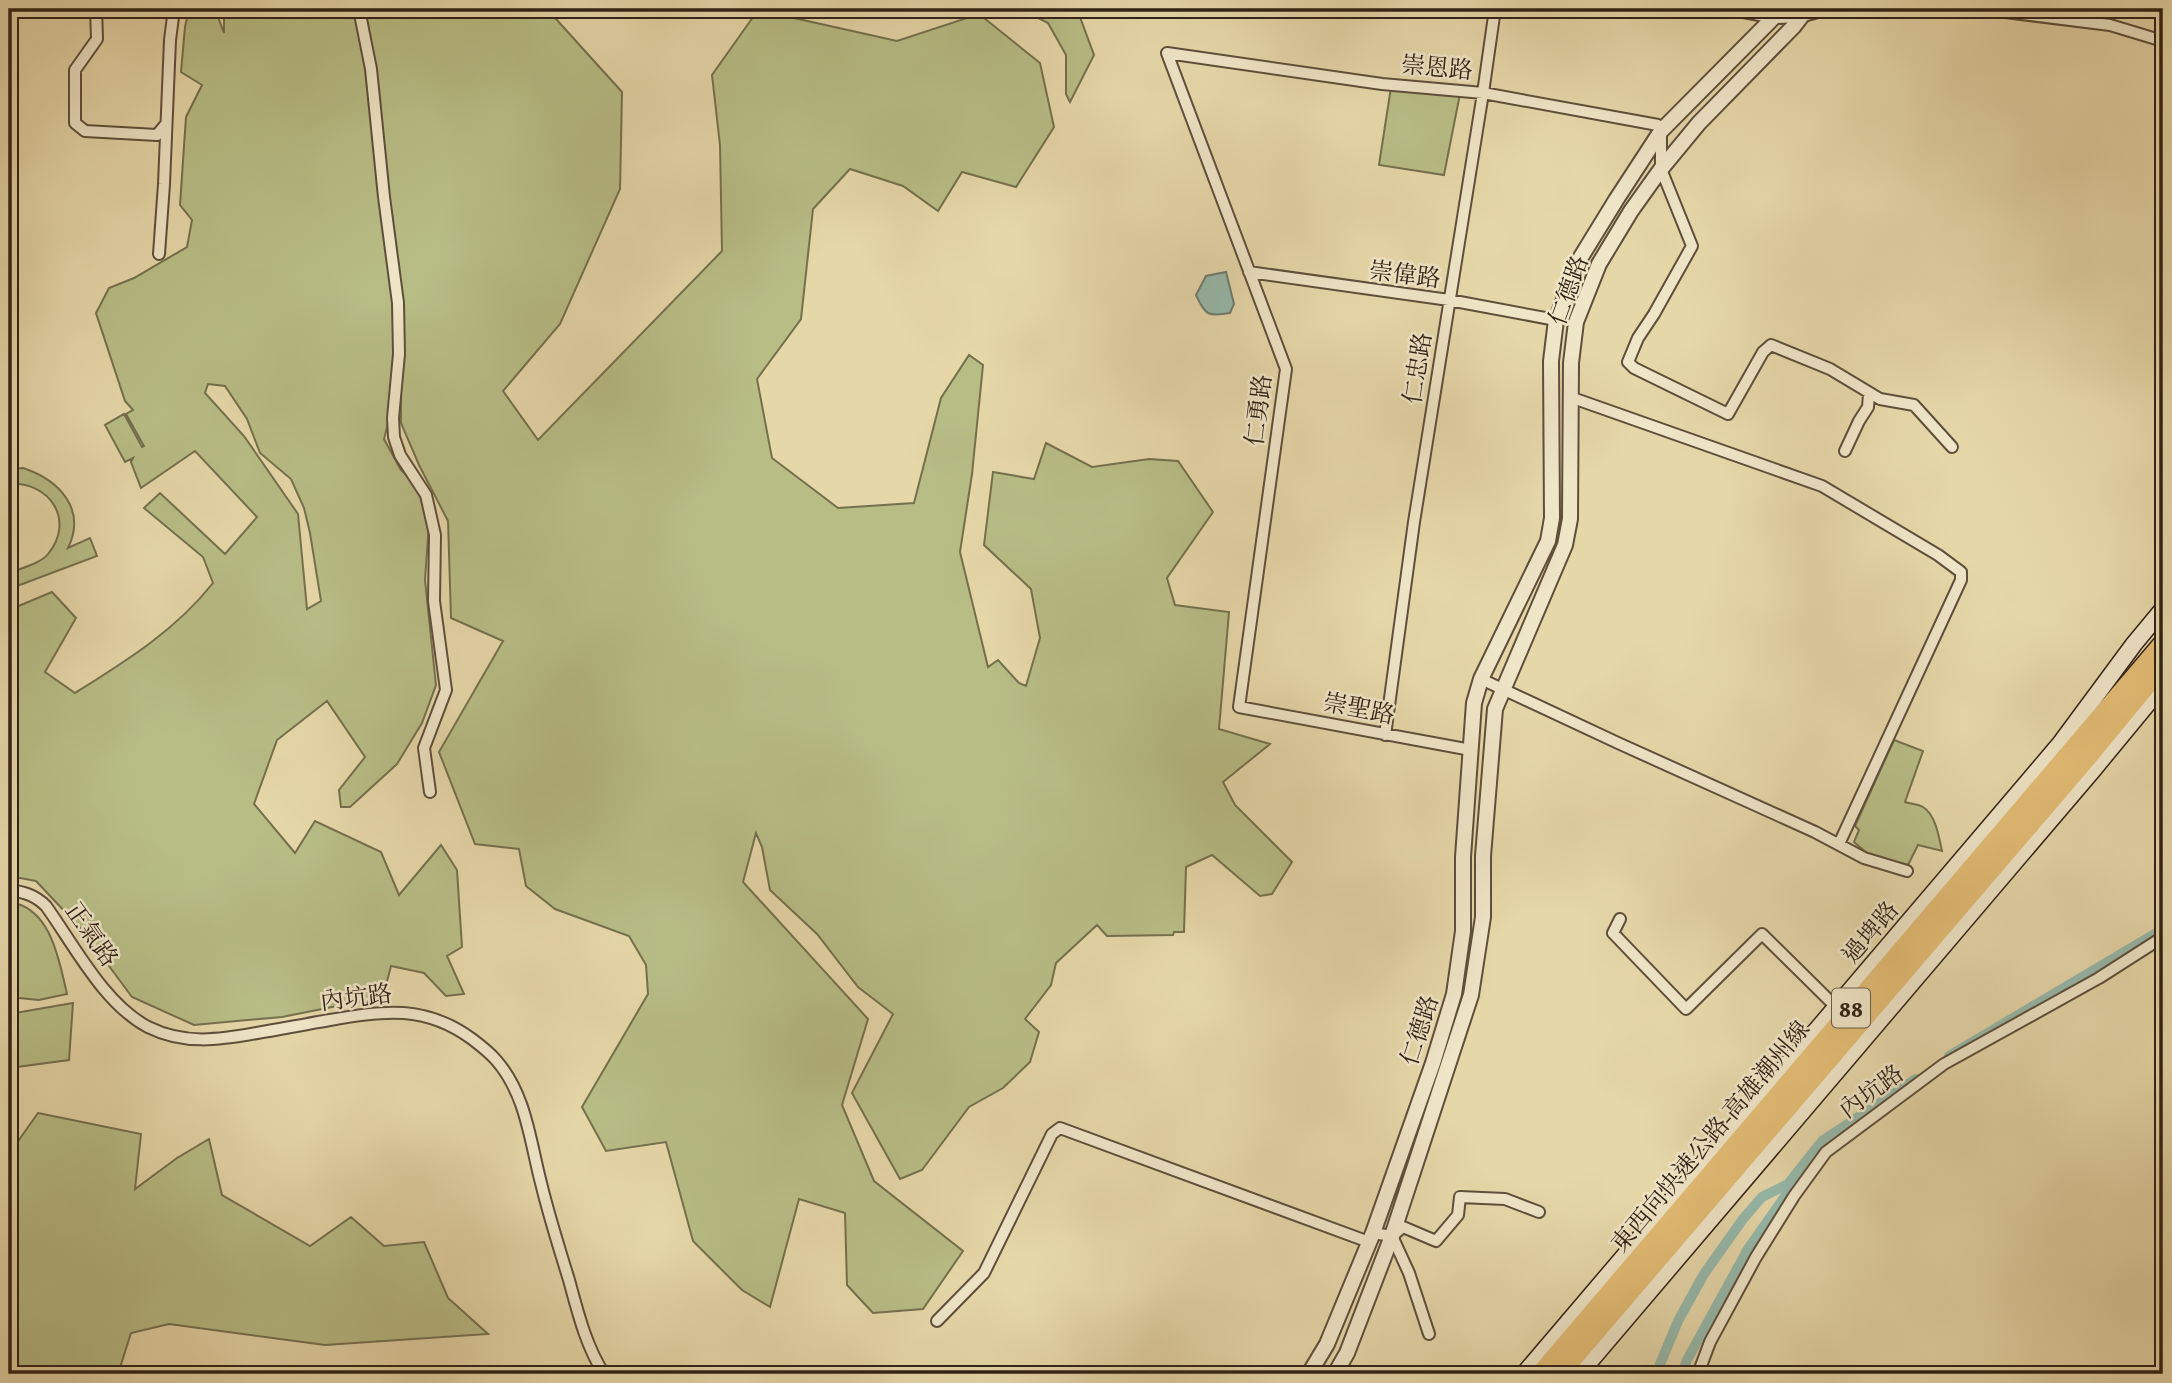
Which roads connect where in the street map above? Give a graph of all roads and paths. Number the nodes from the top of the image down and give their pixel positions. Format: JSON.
{"nodes":[{"id":1,"x":96,"y":9,"type":"edge"},
{"id":2,"x":174,"y":9,"type":"edge"},
{"id":3,"x":359,"y":9,"type":"edge"},
{"id":4,"x":1495,"y":9,"type":"edge"},
{"id":5,"x":1728,"y":9,"type":"edge"},
{"id":6,"x":1829,"y":9,"type":"edge"},
{"id":7,"x":1981,"y":9,"type":"edge"},
{"id":8,"x":1778,"y":13,"type":"edge"},
{"id":9,"x":1804,"y":13,"type":"edge"},
{"id":10,"x":2163,"y":41,"type":"edge"},
{"id":11,"x":1167,"y":53,"type":"joint"},
{"id":12,"x":1483,"y":93,"type":"junction"},
{"id":13,"x":166,"y":124,"type":"junction"},
{"id":14,"x":1661,"y":131,"type":"junction"},
{"id":15,"x":1661,"y":169,"type":"junction"},
{"id":16,"x":159,"y":254,"type":"dead end"},
{"id":17,"x":1250,"y":272,"type":"junction"},
{"id":18,"x":1449,"y":300,"type":"junction"},
{"id":19,"x":1556,"y":320,"type":"junction"},
{"id":20,"x":1869,"y":394,"type":"junction"},
{"id":21,"x":1570,"y":397,"type":"junction"},
{"id":22,"x":1952,"y":446,"type":"dead end"},
{"id":23,"x":1845,"y":451,"type":"dead end"},
{"id":24,"x":2163,"y":609,"type":"edge"},
{"id":25,"x":2163,"y":630,"type":"edge"},
{"id":26,"x":2163,"y":643,"type":"edge"},
{"id":27,"x":2163,"y":666,"type":"edge"},
{"id":28,"x":1481,"y":679,"type":"junction"},
{"id":29,"x":2163,"y":685,"type":"edge"},
{"id":30,"x":1502,"y":689,"type":"junction"},
{"id":31,"x":1239,"y":707,"type":"joint"},
{"id":32,"x":1385,"y":734,"type":"junction"},
{"id":33,"x":1471,"y":750,"type":"junction"},
{"id":34,"x":2070,"y":751,"type":"junction"},
{"id":35,"x":430,"y":792,"type":"dead end"},
{"id":36,"x":1839,"y":844,"type":"junction"},
{"id":37,"x":1907,"y":872,"type":"dead end"},
{"id":38,"x":9,"y":890,"type":"edge"},
{"id":39,"x":1620,"y":919,"type":"dead end"},
{"id":40,"x":2163,"y":937,"type":"edge"},
{"id":41,"x":102,"y":987,"type":"joint"},
{"id":42,"x":1836,"y":1007,"type":"junction"},
{"id":43,"x":1539,"y":1212,"type":"dead end"},
{"id":44,"x":1392,"y":1236,"type":"junction"},
{"id":45,"x":1371,"y":1237,"type":"junction"},
{"id":46,"x":937,"y":1321,"type":"dead end"},
{"id":47,"x":1429,"y":1334,"type":"dead end"},
{"id":48,"x":604,"y":1374,"type":"edge"},
{"id":49,"x":1309,"y":1374,"type":"edge"},
{"id":50,"x":1335,"y":1374,"type":"edge"},
{"id":51,"x":1524,"y":1374,"type":"edge"},
{"id":52,"x":1540,"y":1374,"type":"edge"},
{"id":53,"x":1560,"y":1374,"type":"edge"},
{"id":54,"x":1579,"y":1374,"type":"edge"},
{"id":55,"x":1698,"y":1374,"type":"edge"}],
"edges":[{"from":1,"to":13,"type":"street"},
{"from":2,"to":13,"type":"street"},
{"from":3,"to":35,"type":"street"},
{"from":4,"to":12,"type":"street","name":"仁忠路"},
{"from":5,"to":8,"type":"street"},
{"from":6,"to":9,"type":"street"},
{"from":7,"to":10,"type":"street"},
{"from":8,"to":9,"type":"street"},
{"from":8,"to":14,"type":"street","name":"仁德路"},
{"from":9,"to":15,"type":"street","name":"仁德路"},
{"from":11,"to":12,"type":"street","name":"崇恩路"},
{"from":11,"to":17,"type":"street","name":"仁勇路"},
{"from":12,"to":14,"type":"street","name":"崇恩路"},
{"from":12,"to":18,"type":"street","name":"仁忠路"},
{"from":13,"to":16,"type":"street"},
{"from":14,"to":15,"type":"street"},
{"from":14,"to":19,"type":"street","name":"仁德路"},
{"from":15,"to":20,"type":"street"},
{"from":15,"to":21,"type":"street","name":"仁德路"},
{"from":17,"to":18,"type":"street","name":"崇偉路"},
{"from":17,"to":31,"type":"street","name":"仁勇路"},
{"from":18,"to":19,"type":"street","name":"崇偉路"},
{"from":18,"to":32,"type":"street","name":"仁忠路"},
{"from":19,"to":28,"type":"street","name":"仁德路"},
{"from":20,"to":22,"type":"street"},
{"from":20,"to":23,"type":"street"},
{"from":21,"to":30,"type":"street","name":"仁德路"},
{"from":21,"to":36,"type":"street"},
{"from":24,"to":42,"type":"main road","name":"過埤路"},
{"from":25,"to":34,"type":"highway"},
{"from":26,"to":34,"type":"highway","name":"東西向快速公路 高雄潮州線","number":"88"},
{"from":27,"to":53,"type":"highway","name":"東西向快速公路 高雄潮州線","number":"88"},
{"from":28,"to":30,"type":"street"},
{"from":28,"to":33,"type":"street","name":"仁德路"},
{"from":29,"to":54,"type":"main road"},
{"from":30,"to":36,"type":"street"},
{"from":30,"to":44,"type":"street","name":"仁德路"},
{"from":31,"to":32,"type":"street","name":"崇聖路"},
{"from":32,"to":33,"type":"street","name":"崇聖路"},
{"from":33,"to":45,"type":"street","name":"仁德路"},
{"from":34,"to":52,"type":"highway","name":"東西向快速公路 高雄潮州線","number":"88"},
{"from":36,"to":37,"type":"street"},
{"from":38,"to":41,"type":"street","name":"正氣路"},
{"from":39,"to":42,"type":"street"},
{"from":40,"to":55,"type":"street","name":"內坑路"},
{"from":41,"to":48,"type":"street","name":"內坑路"},
{"from":42,"to":51,"type":"main road","name":"過埤路"},
{"from":43,"to":44,"type":"street"},
{"from":44,"to":45,"type":"street"},
{"from":44,"to":47,"type":"street"},
{"from":44,"to":50,"type":"street","name":"仁德路"},
{"from":45,"to":46,"type":"street"},
{"from":45,"to":49,"type":"street","name":"仁德路"}]}
